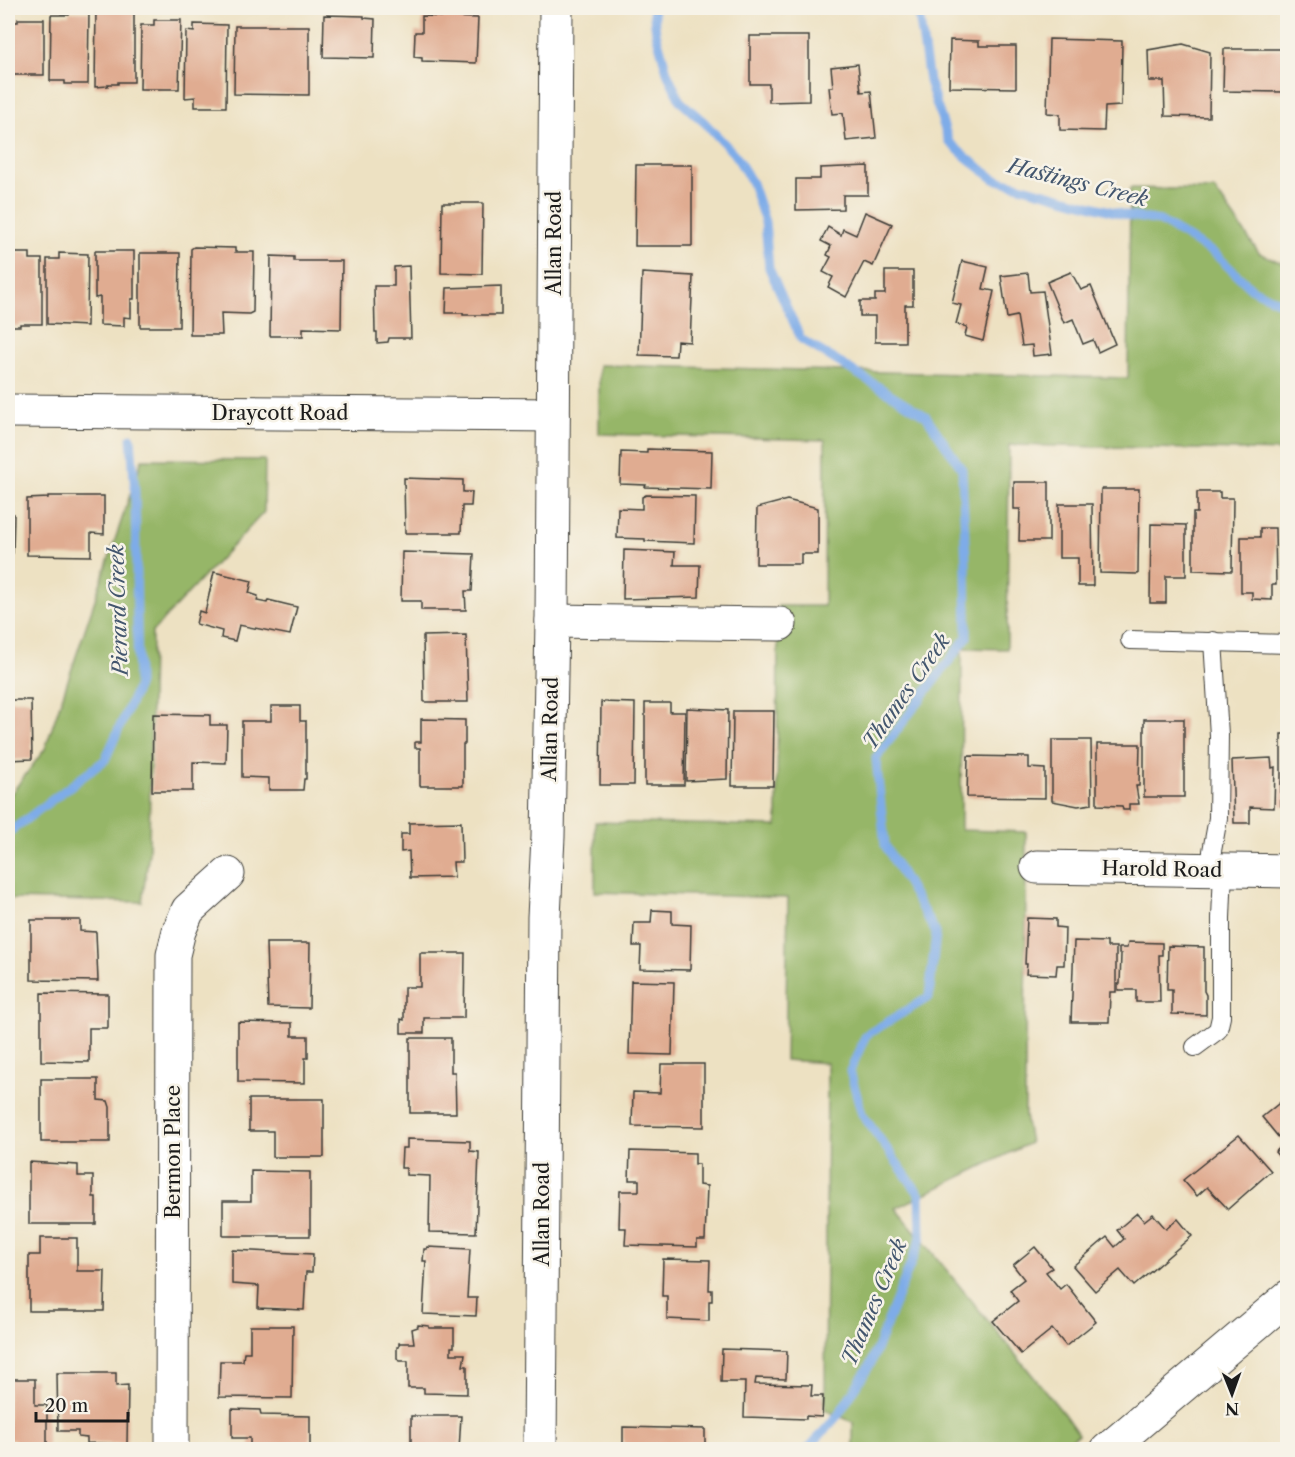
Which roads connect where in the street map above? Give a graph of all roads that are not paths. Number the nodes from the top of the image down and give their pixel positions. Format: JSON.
{"nodes":[{"id":1,"x":556,"y":8,"type":"edge"},
{"id":2,"x":8,"y":411,"type":"edge"},
{"id":3,"x":553,"y":415,"type":"junction"},
{"id":4,"x":552,"y":621,"type":"junction"},
{"id":5,"x":780,"y":624,"type":"dead end"},
{"id":6,"x":1130,"y":640,"type":"dead end"},
{"id":7,"x":1213,"y":641,"type":"junction"},
{"id":8,"x":1287,"y":644,"type":"edge"},
{"id":9,"x":1037,"y":867,"type":"dead end"},
{"id":10,"x":1217,"y":870,"type":"junction"},
{"id":11,"x":1287,"y":871,"type":"edge"},
{"id":12,"x":228,"y":874,"type":"dead end"},
{"id":13,"x":1195,"y":1047,"type":"dead end"},
{"id":14,"x":1287,"y":1297,"type":"edge"},
{"id":15,"x":172,"y":1449,"type":"edge"},
{"id":16,"x":540,"y":1449,"type":"edge"},
{"id":17,"x":1107,"y":1449,"type":"edge"}],
"edges":[{"from":1,"to":3,"type":"street","name":"Allan Road"},
{"from":2,"to":3,"type":"street","name":"Draycott Road"},
{"from":3,"to":4,"type":"street","name":"Allan Road"},
{"from":4,"to":5,"type":"street"},
{"from":4,"to":16,"type":"street","name":"Allan Road"},
{"from":6,"to":7,"type":"lane"},
{"from":7,"to":8,"type":"lane"},
{"from":7,"to":10,"type":"lane"},
{"from":9,"to":10,"type":"street","name":"Harold Road"},
{"from":10,"to":11,"type":"street","name":"Harold Road"},
{"from":10,"to":13,"type":"lane"},
{"from":12,"to":15,"type":"street","name":"Bermon Place"},
{"from":14,"to":17,"type":"street"}]}
